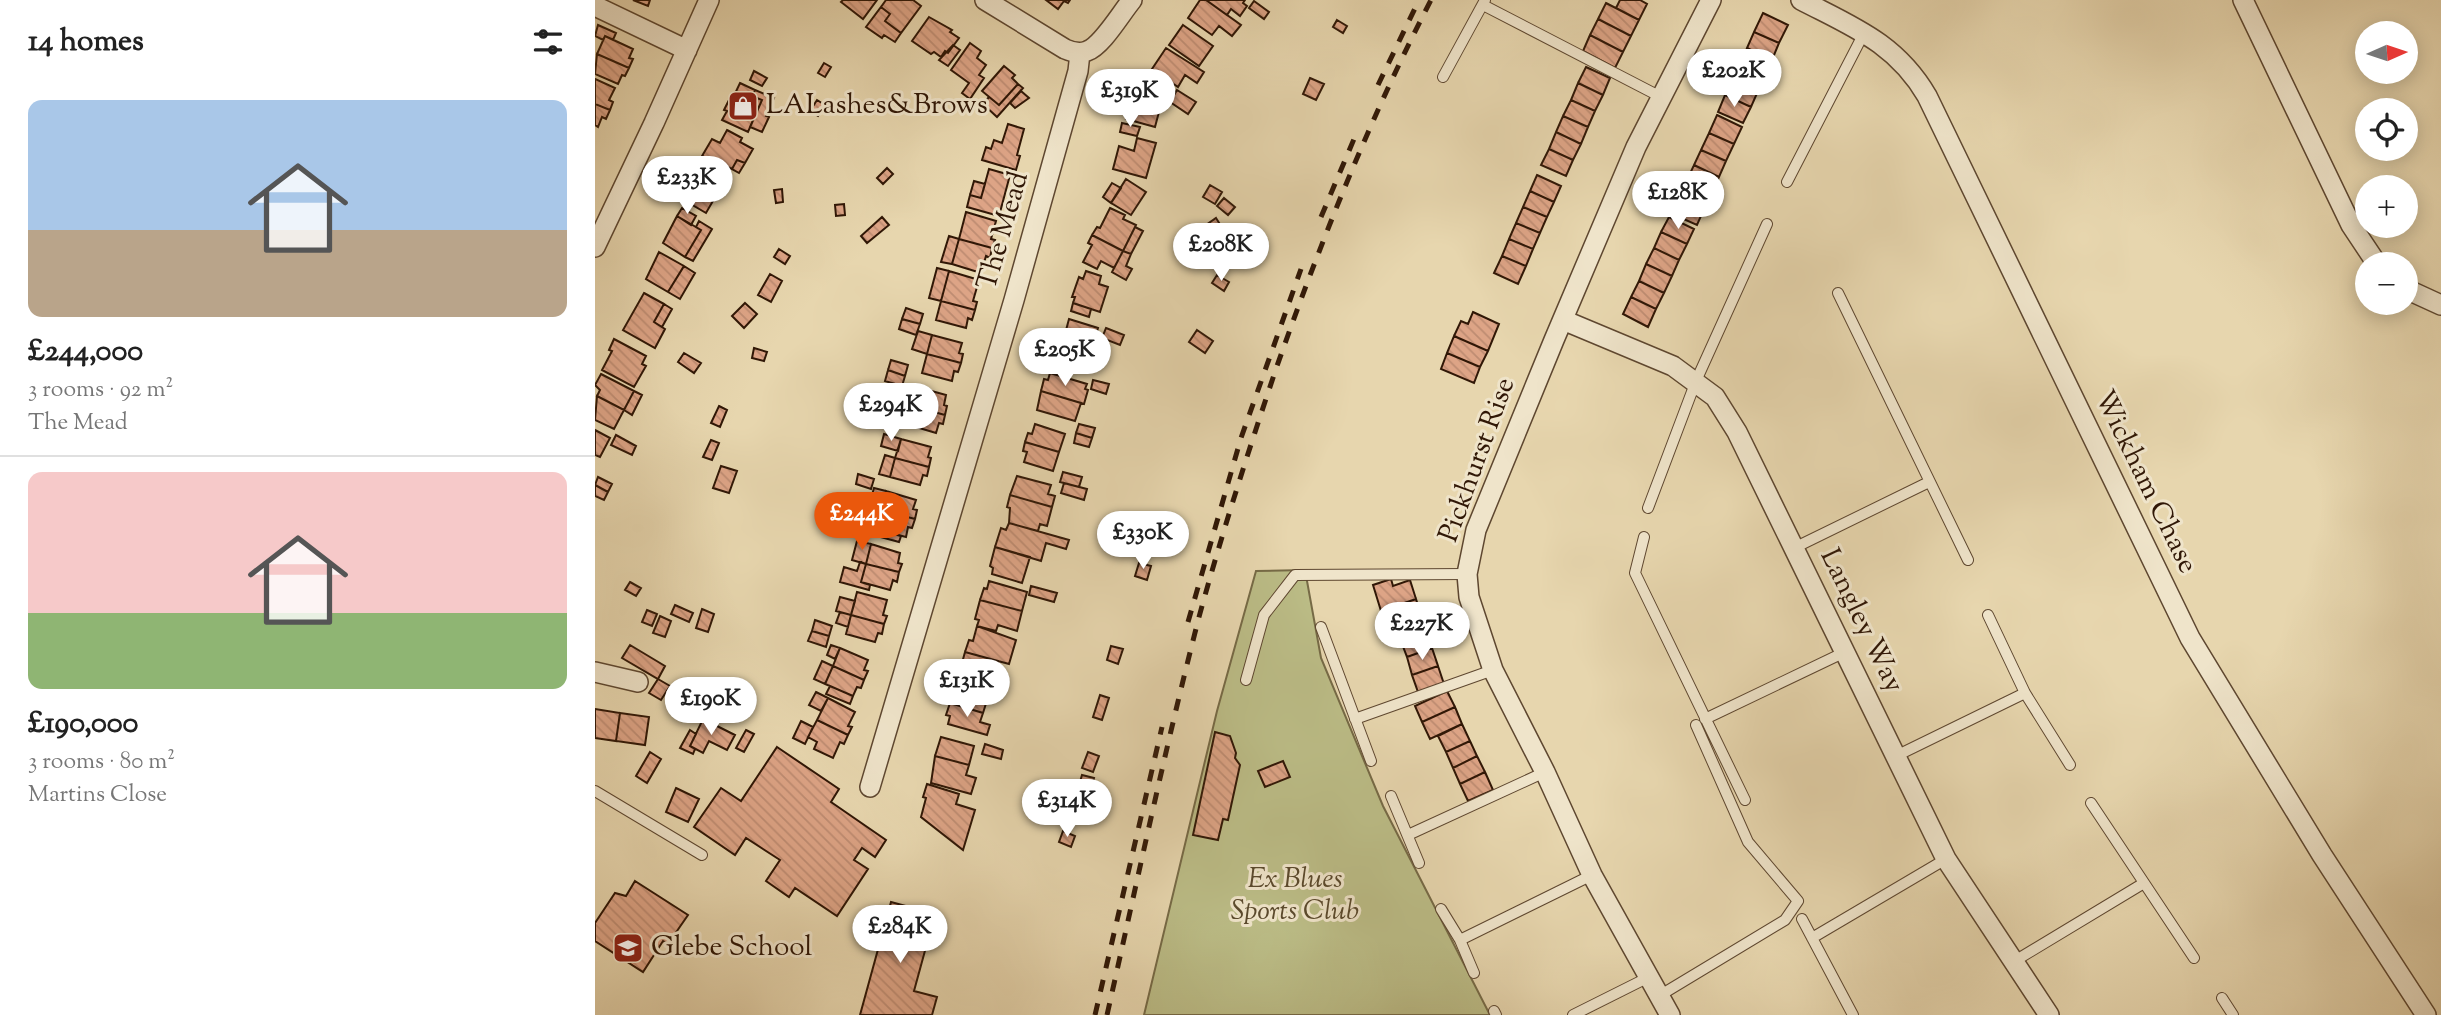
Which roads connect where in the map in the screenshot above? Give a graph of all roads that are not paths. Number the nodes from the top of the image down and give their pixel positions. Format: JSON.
{"nodes":[{"id":1,"x":709,"y":0,"type":"edge"},
{"id":2,"x":985,"y":0,"type":"edge"},
{"id":3,"x":1132,"y":0,"type":"edge"},
{"id":4,"x":1711,"y":0,"type":"edge"},
{"id":5,"x":1801,"y":0,"type":"edge"},
{"id":6,"x":2243,"y":0,"type":"edge"},
{"id":7,"x":1484,"y":2,"type":"edge"},
{"id":8,"x":595,"y":6,"type":"edge"},
{"id":9,"x":1864,"y":33,"type":"junction"},
{"id":10,"x":687,"y":50,"type":"junction"},
{"id":11,"x":1080,"y":53,"type":"junction"},
{"id":12,"x":1443,"y":76,"type":"dead end"},
{"id":13,"x":1661,"y":97,"type":"junction"},
{"id":14,"x":1787,"y":182,"type":"dead end"},
{"id":15,"x":1767,"y":224,"type":"dead end"},
{"id":16,"x":595,"y":247,"type":"edge"},
{"id":17,"x":2369,"y":252,"type":"edge"},
{"id":18,"x":1837,"y":293,"type":"dead end"},
{"id":19,"x":2418,"y":294,"type":"edge"},
{"id":20,"x":2441,"y":305,"type":"edge"},
{"id":21,"x":1563,"y":320,"type":"junction"},
{"id":22,"x":1696,"y":381,"type":"junction"},
{"id":23,"x":1929,"y":482,"type":"junction"},
{"id":24,"x":1648,"y":508,"type":"dead end"},
{"id":25,"x":1644,"y":537,"type":"dead end"},
{"id":26,"x":1794,"y":548,"type":"junction"},
{"id":27,"x":1968,"y":560,"type":"dead end"},
{"id":28,"x":1467,"y":574,"type":"junction"},
{"id":29,"x":1989,"y":615,"type":"dead end"},
{"id":30,"x":1321,"y":626,"type":"dead end"},
{"id":31,"x":1845,"y":652,"type":"junction"},
{"id":32,"x":1493,"y":670,"type":"junction"},
{"id":33,"x":595,"y":672,"type":"edge"},
{"id":34,"x":1246,"y":680,"type":"dead end"},
{"id":35,"x":638,"y":682,"type":"dead end"},
{"id":36,"x":2025,"y":692,"type":"junction"},
{"id":37,"x":1355,"y":719,"type":"junction"},
{"id":38,"x":1701,"y":722,"type":"junction"},
{"id":39,"x":1896,"y":757,"type":"junction"},
{"id":40,"x":1371,"y":761,"type":"dead end"},
{"id":41,"x":2070,"y":765,"type":"dead end"},
{"id":42,"x":1545,"y":772,"type":"junction"},
{"id":43,"x":870,"y":787,"type":"dead end"},
{"id":44,"x":595,"y":792,"type":"edge"},
{"id":45,"x":1391,"y":796,"type":"dead end"},
{"id":46,"x":1745,"y":800,"type":"dead end"},
{"id":47,"x":2091,"y":803,"type":"dead end"},
{"id":48,"x":1408,"y":835,"type":"junction"},
{"id":49,"x":702,"y":855,"type":"dead end"},
{"id":50,"x":1946,"y":859,"type":"junction"},
{"id":51,"x":1419,"y":863,"type":"dead end"},
{"id":52,"x":1593,"y":876,"type":"junction"},
{"id":53,"x":2144,"y":883,"type":"junction"},
{"id":54,"x":1441,"y":909,"type":"dead end"},
{"id":55,"x":1802,"y":919,"type":"dead end"},
{"id":56,"x":1812,"y":938,"type":"junction"},
{"id":57,"x":1461,"y":940,"type":"junction"},
{"id":58,"x":2194,"y":958,"type":"dead end"},
{"id":59,"x":2013,"y":962,"type":"junction"},
{"id":60,"x":1474,"y":973,"type":"dead end"},
{"id":61,"x":1649,"y":977,"type":"junction"},
{"id":62,"x":1659,"y":996,"type":"junction"},
{"id":63,"x":2222,"y":998,"type":"dead end"},
{"id":64,"x":1573,"y":1015,"type":"edge"},
{"id":65,"x":1670,"y":1015,"type":"edge"},
{"id":66,"x":1853,"y":1015,"type":"edge"},
{"id":67,"x":2049,"y":1015,"type":"edge"},
{"id":68,"x":2232,"y":1015,"type":"edge"},
{"id":69,"x":2427,"y":1015,"type":"edge"}],
"edges":[{"from":1,"to":10,"type":"street"},
{"from":2,"to":11,"type":"street"},
{"from":3,"to":11,"type":"street"},
{"from":4,"to":13,"type":"street","name":"Pickhurst Rise"},
{"from":5,"to":9,"type":"street","name":"Wickham Chase"},
{"from":6,"to":17,"type":"street"},
{"from":7,"to":12,"type":"lane"},
{"from":7,"to":13,"type":"lane"},
{"from":8,"to":10,"type":"street"},
{"from":9,"to":14,"type":"lane"},
{"from":9,"to":69,"type":"street","name":"Wickham Chase"},
{"from":10,"to":16,"type":"street"},
{"from":11,"to":43,"type":"street","name":"The Mead"},
{"from":13,"to":21,"type":"street","name":"Pickhurst Rise"},
{"from":15,"to":22,"type":"lane"},
{"from":18,"to":23,"type":"lane"},
{"from":19,"to":20,"type":"street"},
{"from":21,"to":22,"type":"street","name":"Langley Way"},
{"from":21,"to":28,"type":"street","name":"Pickhurst Rise"},
{"from":22,"to":24,"type":"lane"},
{"from":22,"to":26,"type":"street","name":"Langley Way"},
{"from":23,"to":26,"type":"lane"},
{"from":23,"to":27,"type":"lane"},
{"from":25,"to":38,"type":"lane"},
{"from":26,"to":31,"type":"street","name":"Langley Way"},
{"from":28,"to":32,"type":"street","name":"Pickhurst Rise"},
{"from":28,"to":34,"type":"lane"},
{"from":29,"to":36,"type":"lane"},
{"from":30,"to":37,"type":"lane"},
{"from":31,"to":38,"type":"lane"},
{"from":31,"to":39,"type":"street","name":"Langley Way"},
{"from":32,"to":37,"type":"lane"},
{"from":32,"to":42,"type":"street","name":"Pickhurst Rise"},
{"from":33,"to":35,"type":"street"},
{"from":36,"to":39,"type":"lane"},
{"from":36,"to":41,"type":"lane"},
{"from":37,"to":40,"type":"lane"},
{"from":38,"to":46,"type":"lane"},
{"from":38,"to":62,"type":"lane"},
{"from":39,"to":50,"type":"street","name":"Langley Way"},
{"from":42,"to":48,"type":"lane"},
{"from":42,"to":52,"type":"street","name":"Pickhurst Rise"},
{"from":44,"to":49,"type":"lane"},
{"from":45,"to":48,"type":"lane"},
{"from":47,"to":53,"type":"lane"},
{"from":48,"to":51,"type":"lane"},
{"from":50,"to":56,"type":"lane"},
{"from":50,"to":59,"type":"street","name":"Langley Way"},
{"from":52,"to":57,"type":"lane"},
{"from":52,"to":61,"type":"street","name":"Pickhurst Rise"},
{"from":53,"to":58,"type":"lane"},
{"from":53,"to":59,"type":"lane"},
{"from":54,"to":57,"type":"lane"},
{"from":55,"to":56,"type":"lane"},
{"from":56,"to":66,"type":"lane"},
{"from":57,"to":60,"type":"lane"},
{"from":59,"to":67,"type":"street","name":"Langley Way"},
{"from":61,"to":62,"type":"street","name":"Pickhurst Rise"},
{"from":61,"to":64,"type":"lane"},
{"from":62,"to":65,"type":"street","name":"Pickhurst Rise"},
{"from":63,"to":68,"type":"lane"}]}
